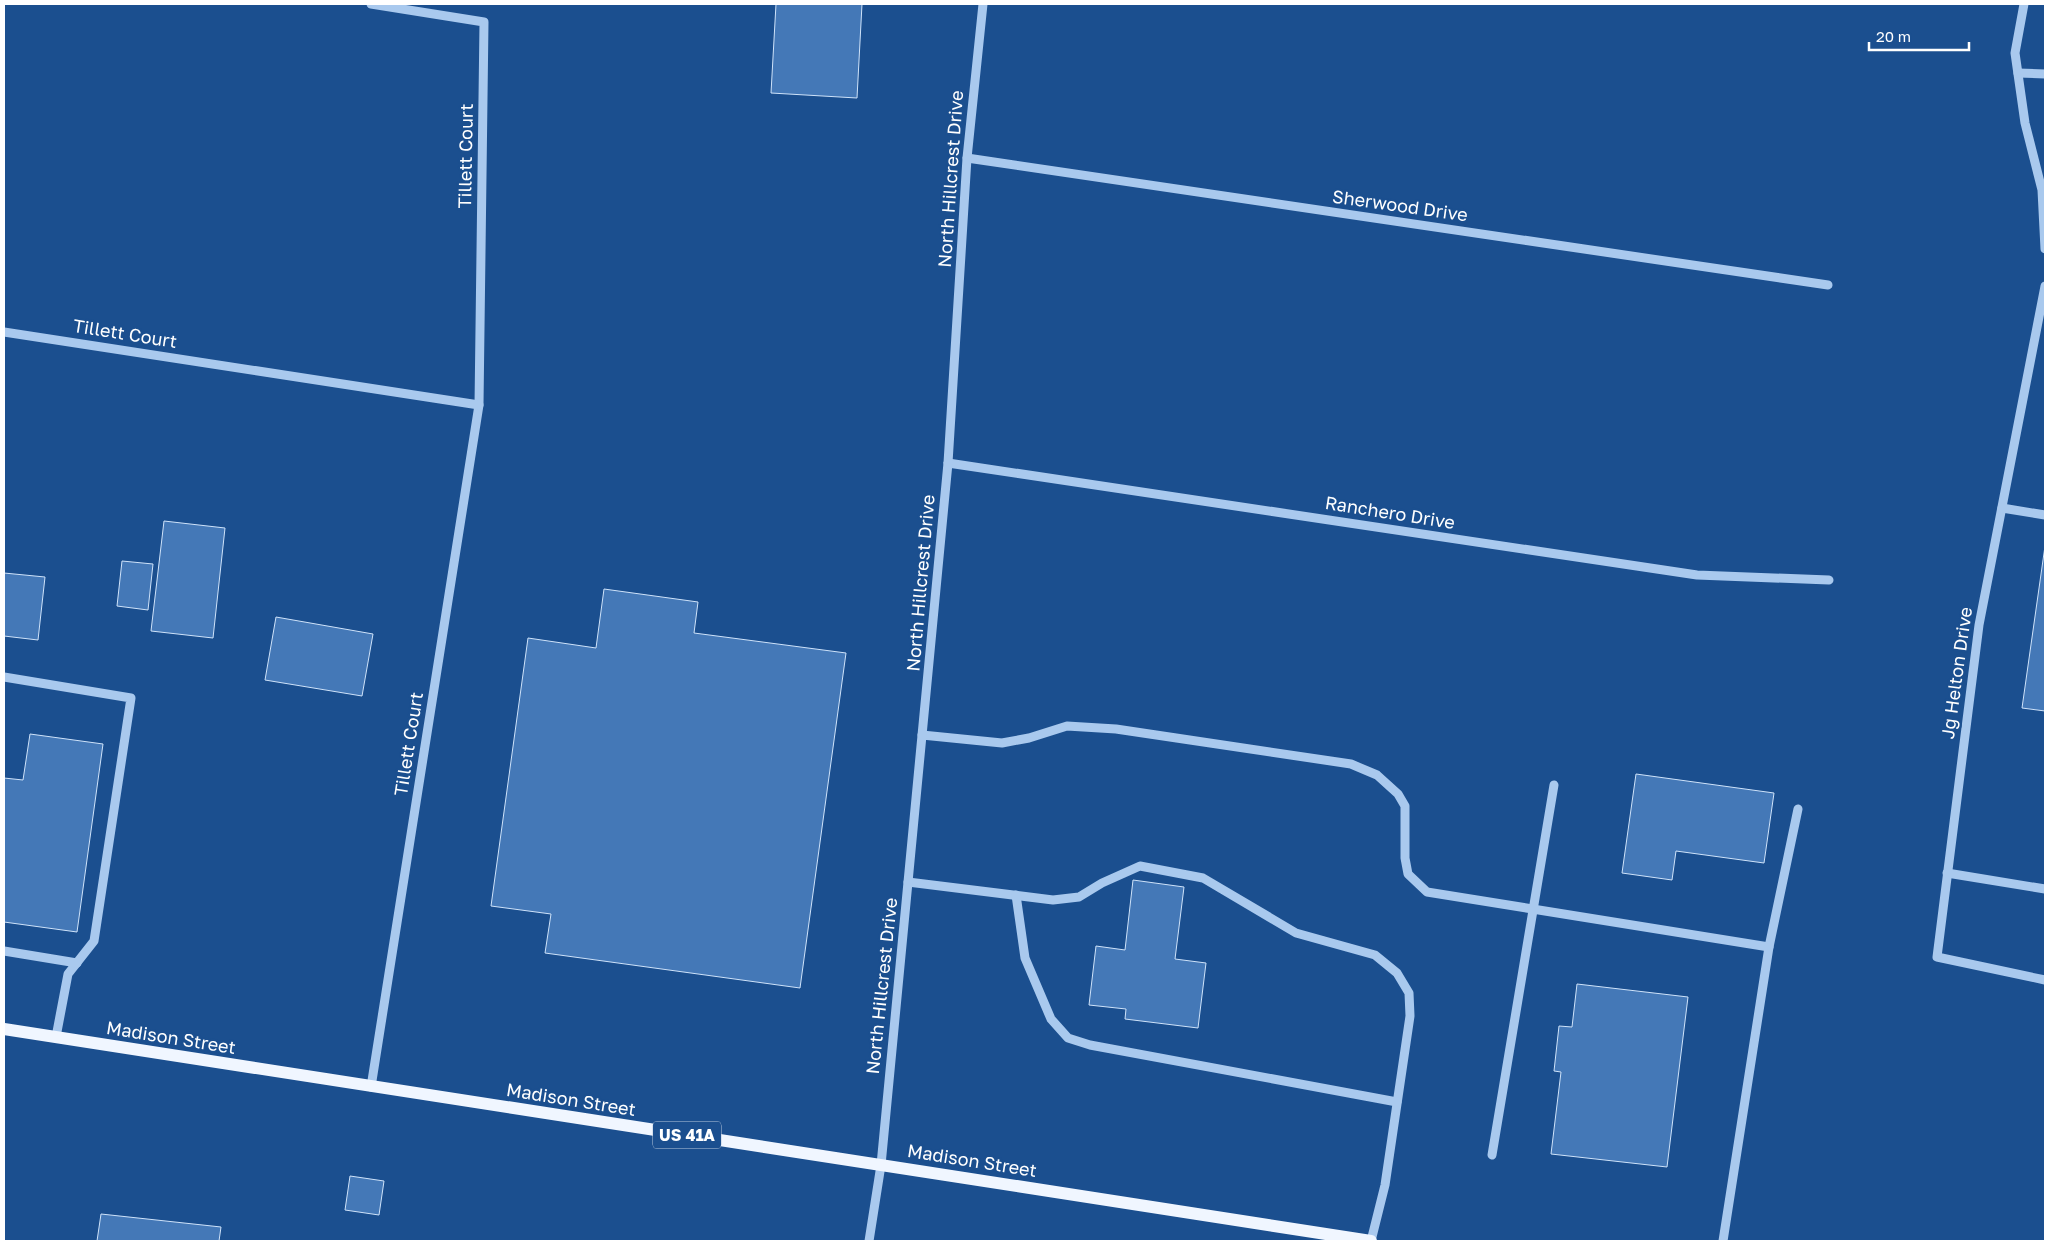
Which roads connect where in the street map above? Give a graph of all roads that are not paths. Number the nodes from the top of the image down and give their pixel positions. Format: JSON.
{"nodes":[{"id":1,"x":371,"y":4,"type":"edge"},
{"id":2,"x":983,"y":4,"type":"edge"},
{"id":3,"x":2024,"y":4,"type":"edge"},
{"id":4,"x":2018,"y":73,"type":"junction"},
{"id":5,"x":2045,"y":74,"type":"edge"},
{"id":6,"x":967,"y":158,"type":"junction"},
{"id":7,"x":2045,"y":249,"type":"edge"},
{"id":8,"x":1828,"y":285,"type":"dead end"},
{"id":9,"x":2045,"y":286,"type":"edge"},
{"id":10,"x":4,"y":332,"type":"edge"},
{"id":11,"x":479,"y":405,"type":"junction"},
{"id":12,"x":948,"y":463,"type":"junction"},
{"id":13,"x":2002,"y":508,"type":"junction"},
{"id":14,"x":2045,"y":515,"type":"edge"},
{"id":15,"x":1829,"y":580,"type":"dead end"},
{"id":16,"x":4,"y":677,"type":"edge"},
{"id":17,"x":922,"y":735,"type":"junction"},
{"id":18,"x":1554,"y":785,"type":"dead end"},
{"id":19,"x":1798,"y":809,"type":"dead end"},
{"id":20,"x":1947,"y":873,"type":"junction"},
{"id":21,"x":908,"y":882,"type":"junction"},
{"id":22,"x":2045,"y":888,"type":"edge"},
{"id":23,"x":1016,"y":895,"type":"junction"},
{"id":24,"x":1532,"y":910,"type":"junction"},
{"id":25,"x":1769,"y":947,"type":"junction"},
{"id":26,"x":4,"y":951,"type":"edge"},
{"id":27,"x":77,"y":963,"type":"junction"},
{"id":28,"x":2045,"y":980,"type":"edge"},
{"id":29,"x":4,"y":1029,"type":"edge"},
{"id":30,"x":56,"y":1037,"type":"junction"},
{"id":31,"x":372,"y":1087,"type":"junction"},
{"id":32,"x":1397,"y":1102,"type":"junction"},
{"id":33,"x":1492,"y":1155,"type":"dead end"},
{"id":34,"x":881,"y":1165,"type":"junction"},
{"id":35,"x":869,"y":1241,"type":"edge"},
{"id":36,"x":1371,"y":1241,"type":"edge"},
{"id":37,"x":1723,"y":1241,"type":"edge"}],
"edges":[{"from":1,"to":11,"type":"street","name":"Tillett Court"},
{"from":2,"to":6,"type":"street","name":"North Hillcrest Drive"},
{"from":3,"to":4,"type":"street"},
{"from":4,"to":5,"type":"street"},
{"from":4,"to":7,"type":"street"},
{"from":6,"to":8,"type":"street","name":"Sherwood Drive"},
{"from":6,"to":12,"type":"street","name":"North Hillcrest Drive"},
{"from":9,"to":13,"type":"street","name":"Jg Helton Drive"},
{"from":10,"to":11,"type":"street","name":"Tillett Court"},
{"from":11,"to":31,"type":"street","name":"Tillett Court"},
{"from":12,"to":15,"type":"street","name":"Ranchero Drive"},
{"from":12,"to":17,"type":"street","name":"North Hillcrest Drive"},
{"from":13,"to":14,"type":"street"},
{"from":13,"to":20,"type":"street","name":"Jg Helton Drive"},
{"from":16,"to":27,"type":"street"},
{"from":17,"to":21,"type":"street","name":"North Hillcrest Drive"},
{"from":17,"to":24,"type":"street"},
{"from":18,"to":24,"type":"street"},
{"from":19,"to":25,"type":"street"},
{"from":20,"to":22,"type":"street"},
{"from":20,"to":28,"type":"street","name":"Jg Helton Drive"},
{"from":21,"to":23,"type":"street"},
{"from":21,"to":34,"type":"street","name":"North Hillcrest Drive"},
{"from":23,"to":32,"type":"street"},
{"from":23,"to":32,"type":"street"},
{"from":24,"to":25,"type":"street"},
{"from":24,"to":33,"type":"street"},
{"from":25,"to":37,"type":"street"},
{"from":26,"to":27,"type":"street"},
{"from":27,"to":30,"type":"street"},
{"from":29,"to":30,"type":"main road","name":"Madison Street","number":"US 41A"},
{"from":30,"to":31,"type":"main road","name":"Madison Street","number":"US 41A"},
{"from":31,"to":34,"type":"main road","name":"Madison Street","number":"US 41A"},
{"from":32,"to":36,"type":"street"},
{"from":34,"to":35,"type":"street","name":"North Hillcrest Drive"},
{"from":34,"to":36,"type":"main road","name":"Madison Street","number":"US 41A"}]}
